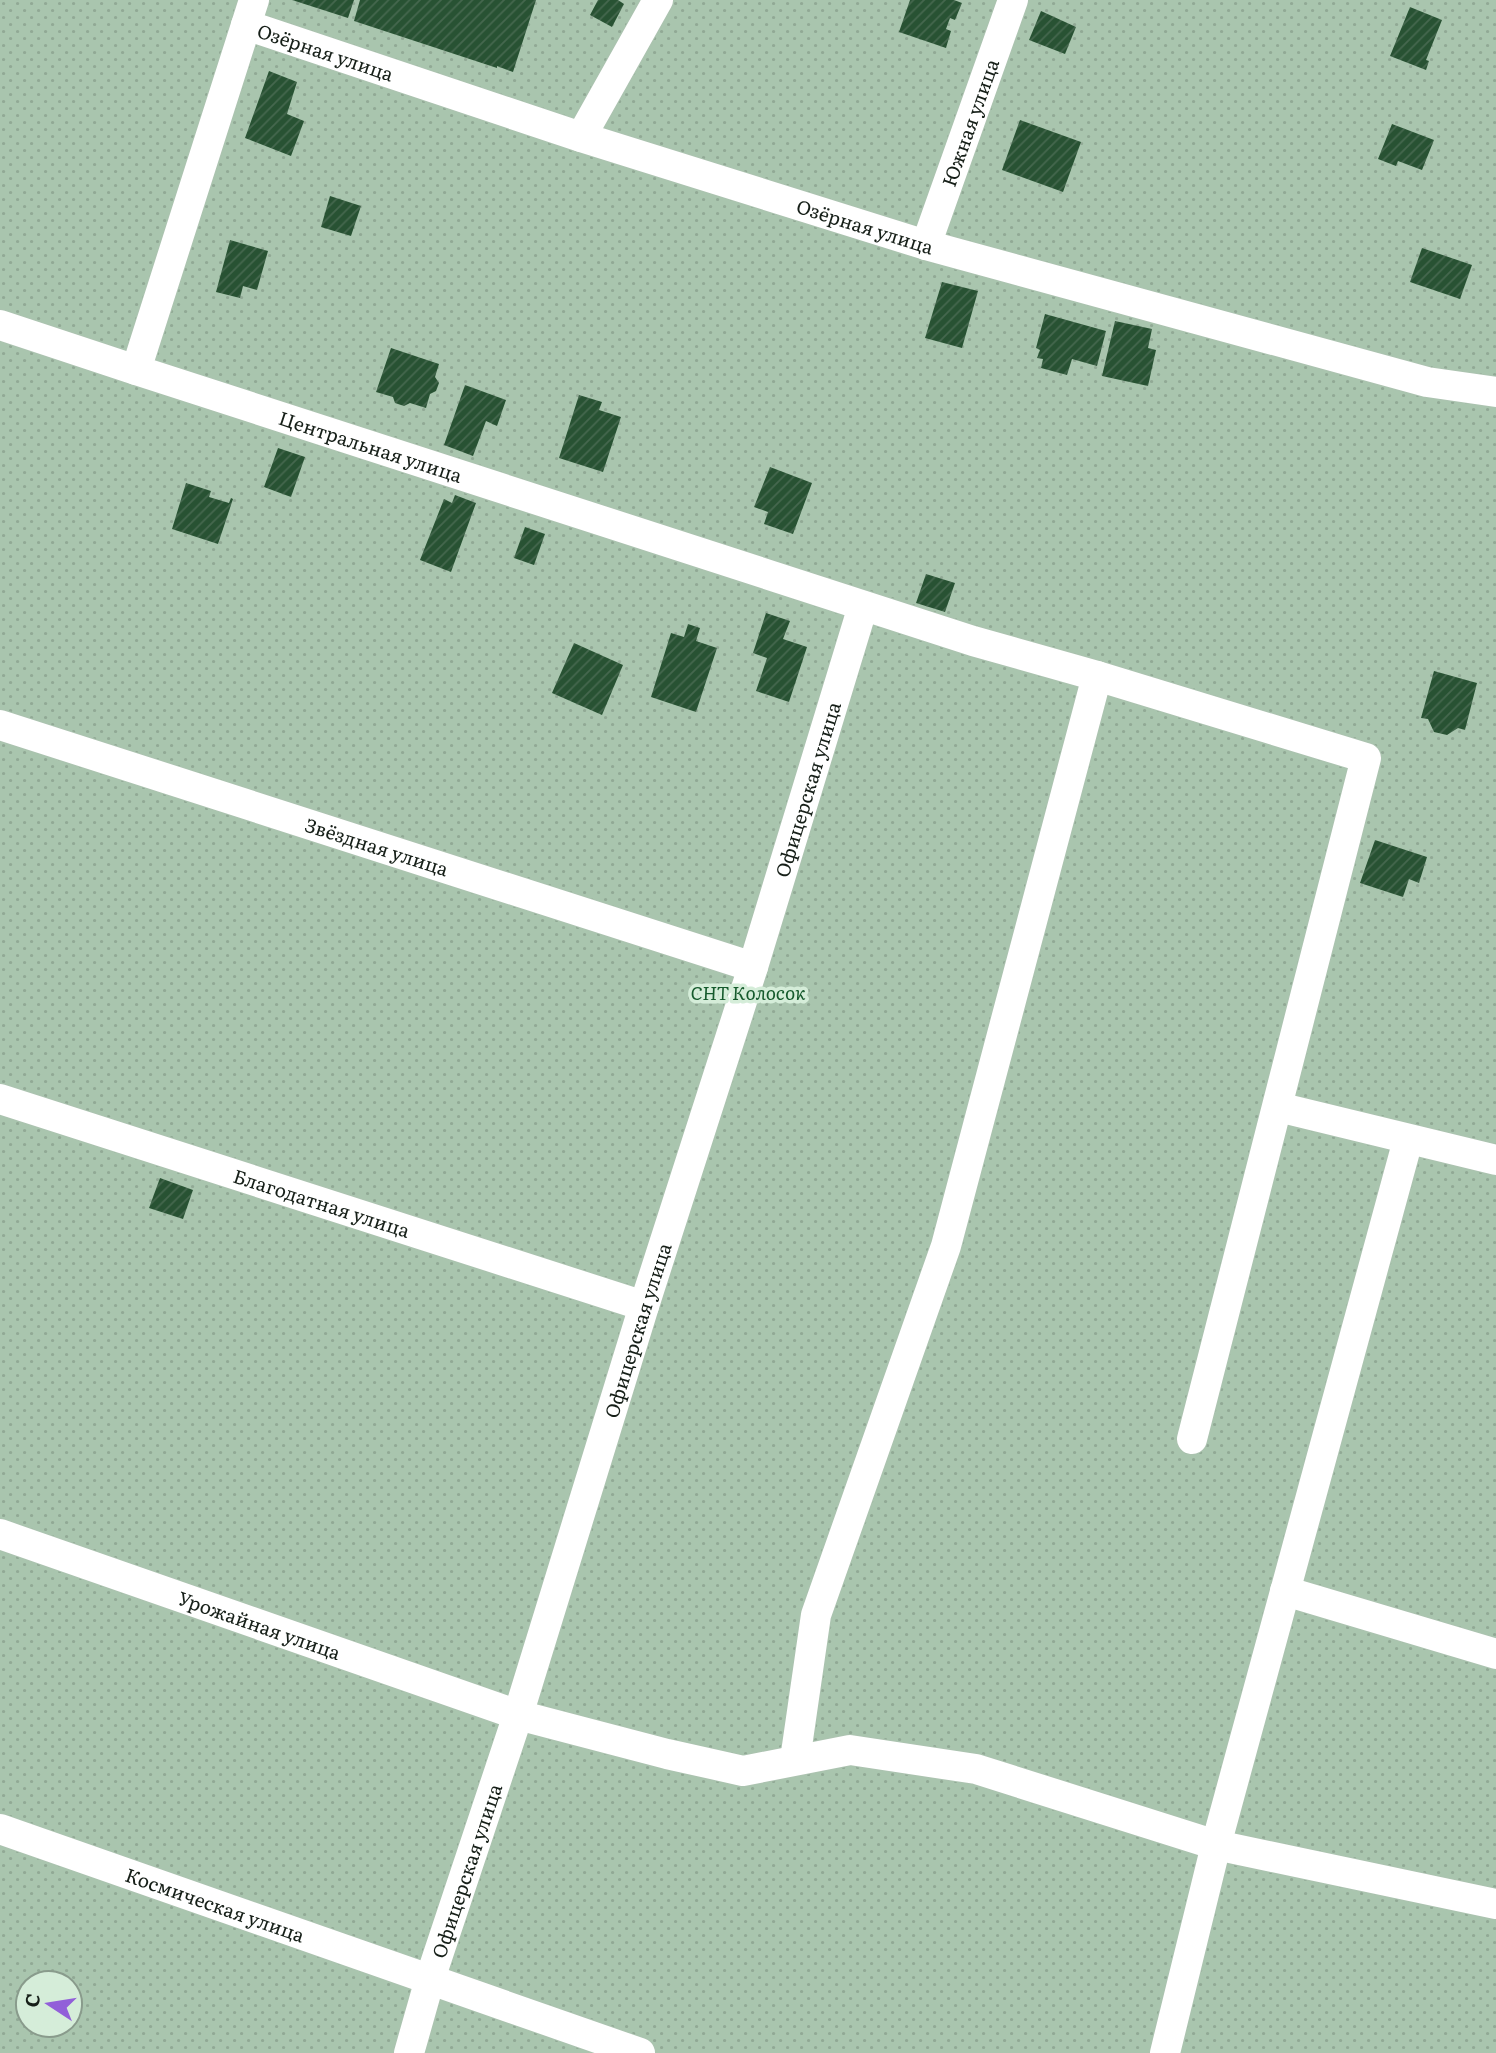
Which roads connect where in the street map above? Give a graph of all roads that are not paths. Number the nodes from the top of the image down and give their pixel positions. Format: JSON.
{"nodes":[{"id":1,"x":658,"y":0,"type":"edge"},
{"id":2,"x":1013,"y":0,"type":"edge"},
{"id":3,"x":250,"y":12,"type":"edge"},
{"id":4,"x":580,"y":137,"type":"junction"},
{"id":5,"x":926,"y":245,"type":"junction"},
{"id":6,"x":0,"y":325,"type":"edge"},
{"id":7,"x":136,"y":370,"type":"junction"},
{"id":8,"x":1496,"y":392,"type":"edge"},
{"id":9,"x":863,"y":607,"type":"junction"},
{"id":10,"x":1097,"y":676,"type":"junction"},
{"id":11,"x":0,"y":725,"type":"edge"},
{"id":12,"x":753,"y":967,"type":"junction"},
{"id":13,"x":0,"y":1099,"type":"edge"},
{"id":14,"x":1278,"y":1107,"type":"junction"},
{"id":15,"x":1408,"y":1140,"type":"junction"},
{"id":16,"x":1496,"y":1160,"type":"edge"},
{"id":17,"x":644,"y":1306,"type":"junction"},
{"id":18,"x":1192,"y":1439,"type":"dead end"},
{"id":19,"x":0,"y":1534,"type":"edge"},
{"id":20,"x":1285,"y":1591,"type":"junction"},
{"id":21,"x":1496,"y":1654,"type":"edge"},
{"id":22,"x":518,"y":1715,"type":"junction"},
{"id":23,"x":795,"y":1760,"type":"junction"},
{"id":24,"x":0,"y":1829,"type":"edge"},
{"id":25,"x":1216,"y":1844,"type":"junction"},
{"id":26,"x":1496,"y":1904,"type":"edge"},
{"id":27,"x":430,"y":1979,"type":"junction"},
{"id":28,"x":409,"y":2053,"type":"edge"},
{"id":29,"x":640,"y":2053,"type":"edge"},
{"id":30,"x":1165,"y":2053,"type":"edge"}],
"edges":[{"from":1,"to":4,"type":"street"},
{"from":2,"to":5,"type":"street","name":"Южная улица"},
{"from":3,"to":4,"type":"street","name":"Озёрная улица"},
{"from":3,"to":7,"type":"street"},
{"from":4,"to":5,"type":"street","name":"Озёрная улица"},
{"from":5,"to":8,"type":"street","name":"Озёрная улица"},
{"from":6,"to":7,"type":"street","name":"Центральная улица"},
{"from":7,"to":9,"type":"street","name":"Центральная улица"},
{"from":9,"to":10,"type":"street","name":"Центральная улица"},
{"from":9,"to":12,"type":"street","name":"Офицерская улица"},
{"from":10,"to":14,"type":"street","name":"Центральная улица"},
{"from":10,"to":23,"type":"street"},
{"from":11,"to":12,"type":"street","name":"Звёздная улица"},
{"from":12,"to":17,"type":"street","name":"Офицерская улица"},
{"from":13,"to":17,"type":"street","name":"Благодатная улица"},
{"from":14,"to":15,"type":"street"},
{"from":14,"to":18,"type":"street"},
{"from":15,"to":16,"type":"street"},
{"from":15,"to":20,"type":"street"},
{"from":17,"to":22,"type":"street","name":"Офицерская улица"},
{"from":19,"to":22,"type":"street","name":"Урожайная улица"},
{"from":20,"to":21,"type":"street"},
{"from":20,"to":25,"type":"street"},
{"from":22,"to":23,"type":"street","name":"Урожайная улица"},
{"from":22,"to":27,"type":"street","name":"Офицерская улица"},
{"from":23,"to":25,"type":"street","name":"Урожайная улица"},
{"from":24,"to":27,"type":"street","name":"Космическая улица"},
{"from":25,"to":26,"type":"street","name":"Урожайная улица"},
{"from":25,"to":30,"type":"street"},
{"from":27,"to":28,"type":"street","name":"Офицерская улица"},
{"from":27,"to":29,"type":"street","name":"Космическая улица"}]}
